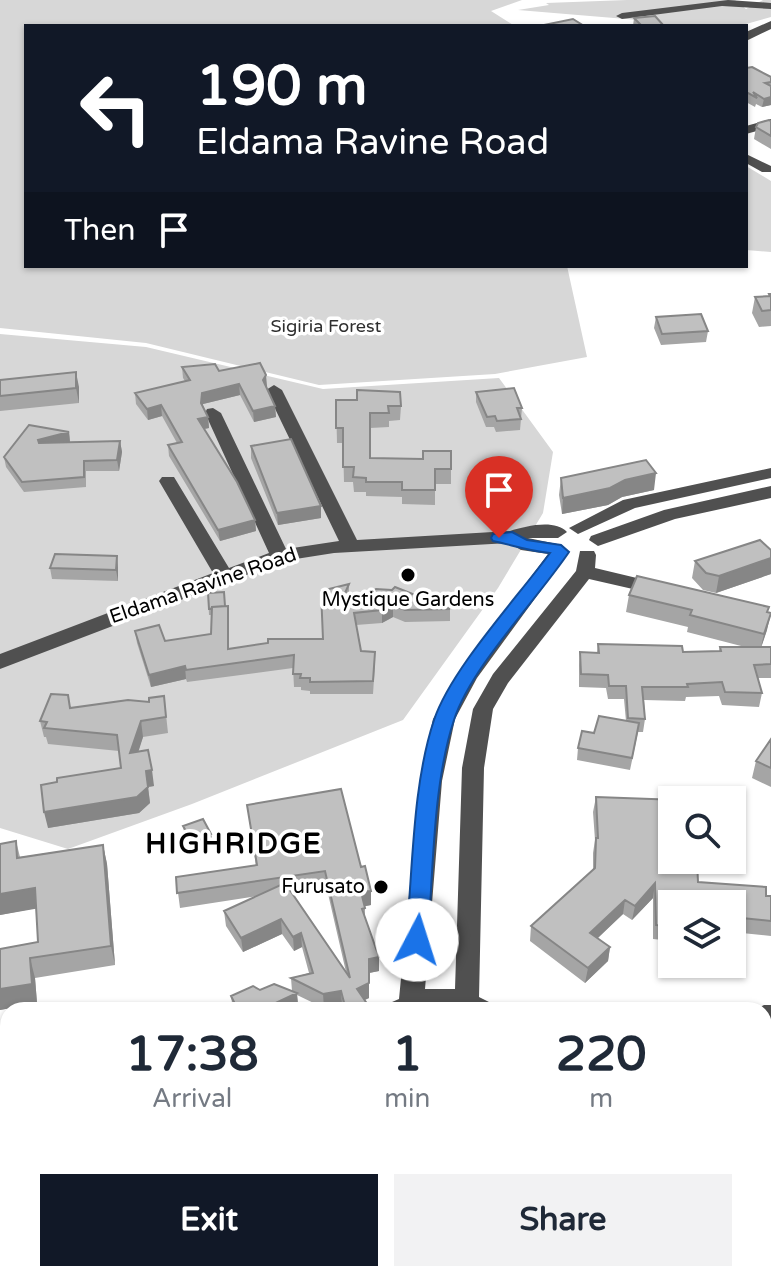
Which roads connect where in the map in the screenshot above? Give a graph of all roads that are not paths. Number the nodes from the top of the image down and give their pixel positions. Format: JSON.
{"nodes":[{"id":1,"x":771,"y":6,"type":"edge"},
{"id":2,"x":622,"y":16,"type":"dead end"},
{"id":3,"x":771,"y":24,"type":"edge"},
{"id":4,"x":748,"y":36,"type":"edge"},
{"id":5,"x":771,"y":123,"type":"edge"},
{"id":6,"x":748,"y":129,"type":"edge"},
{"id":7,"x":748,"y":159,"type":"edge"},
{"id":8,"x":767,"y":169,"type":"dead end"},
{"id":9,"x":274,"y":390,"type":"dead end"},
{"id":10,"x":213,"y":413,"type":"dead end"},
{"id":11,"x":771,"y":473,"type":"edge"},
{"id":12,"x":168,"y":481,"type":"dead end"},
{"id":13,"x":771,"y":492,"type":"edge"},
{"id":14,"x":563,"y":540,"type":"junction"},
{"id":15,"x":351,"y":546,"type":"junction"},
{"id":16,"x":280,"y":556,"type":"junction"},
{"id":17,"x":590,"y":556,"type":"junction"},
{"id":18,"x":224,"y":576,"type":"junction"},
{"id":19,"x":678,"y":594,"type":"edge"},
{"id":20,"x":0,"y":662,"type":"edge"},
{"id":21,"x":407,"y":1002,"type":"edge"},
{"id":22,"x":419,"y":1002,"type":"edge"},
{"id":23,"x":463,"y":1002,"type":"edge"},
{"id":24,"x":474,"y":1002,"type":"edge"}],
"edges":[{"from":1,"to":2,"type":"street"},
{"from":3,"to":4,"type":"street"},
{"from":5,"to":6,"type":"street"},
{"from":7,"to":8,"type":"street"},
{"from":9,"to":15,"type":"street"},
{"from":10,"to":16,"type":"street"},
{"from":11,"to":14,"type":"street"},
{"from":12,"to":18,"type":"street"},
{"from":13,"to":17,"type":"street"},
{"from":14,"to":15,"type":"street","name":"Eldama Ravine Road"},
{"from":14,"to":17,"type":"street"},
{"from":14,"to":17,"type":"street"},
{"from":14,"to":21,"type":"street"},
{"from":15,"to":16,"type":"street","name":"Eldama Ravine Road"},
{"from":16,"to":18,"type":"street","name":"Eldama Ravine Road"},
{"from":17,"to":19,"type":"street"},
{"from":17,"to":24,"type":"street"},
{"from":18,"to":20,"type":"street","name":"Eldama Ravine Road"},
{"from":22,"to":23,"type":"street"}]}
